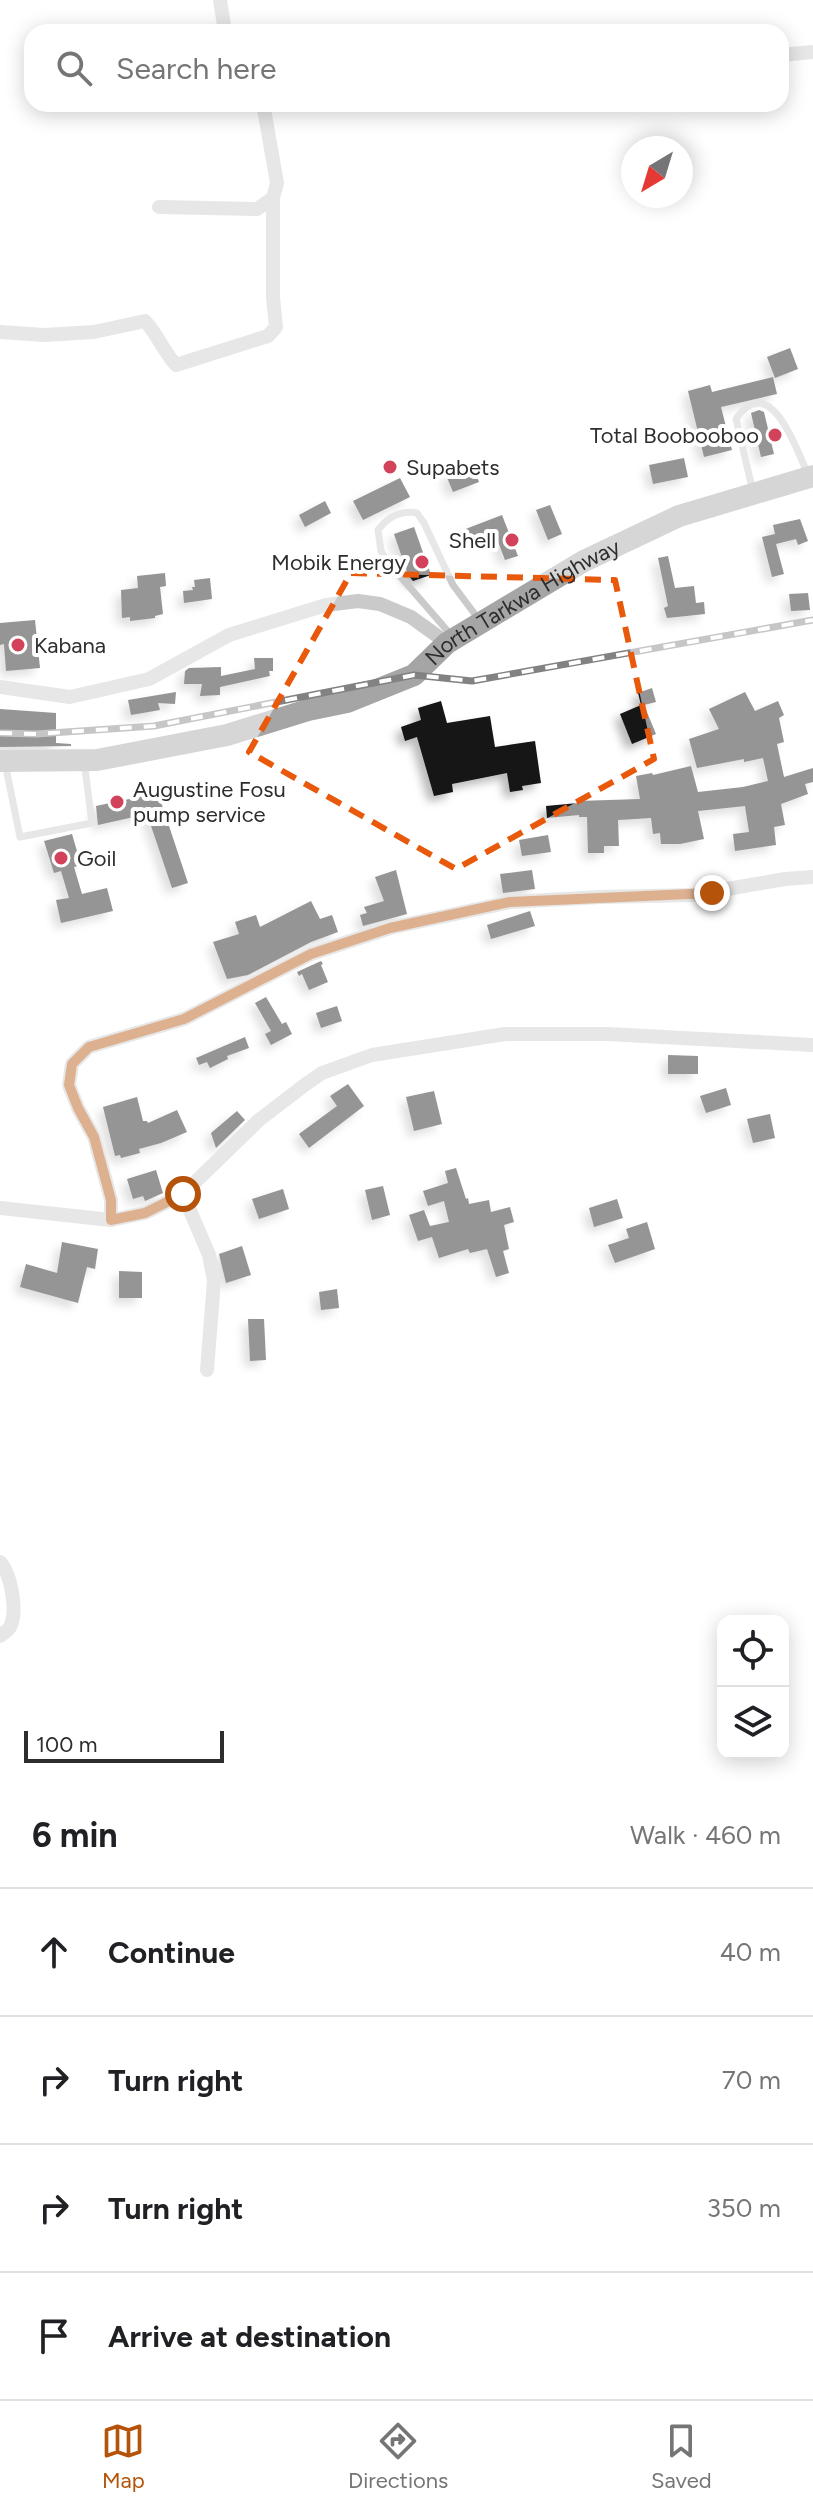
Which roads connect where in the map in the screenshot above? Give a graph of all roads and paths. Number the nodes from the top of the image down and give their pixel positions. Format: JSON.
{"nodes":[{"id":1,"x":220,"y":0,"type":"edge"},
{"id":2,"x":224,"y":24,"type":"edge"},
{"id":3,"x":813,"y":52,"type":"edge"},
{"id":4,"x":789,"y":54,"type":"edge"},
{"id":5,"x":265,"y":112,"type":"edge"},
{"id":6,"x":273,"y":198,"type":"junction"},
{"id":7,"x":159,"y":207,"type":"dead end"},
{"id":8,"x":0,"y":332,"type":"edge"},
{"id":9,"x":811,"y":476,"type":"edge"},
{"id":10,"x":754,"y":494,"type":"junction"},
{"id":11,"x":481,"y":622,"type":"junction"},
{"id":12,"x":450,"y":641,"type":"junction"},
{"id":13,"x":0,"y":687,"type":"edge"},
{"id":14,"x":2,"y":761,"type":"edge"},
{"id":15,"x":84,"y":761,"type":"junction"},
{"id":16,"x":813,"y":877,"type":"edge"},
{"id":17,"x":813,"y":1045,"type":"edge"},
{"id":18,"x":183,"y":1194,"type":"junction"},
{"id":19,"x":0,"y":1208,"type":"edge"},
{"id":20,"x":111,"y":1220,"type":"junction"},
{"id":21,"x":207,"y":1370,"type":"dead end"},
{"id":22,"x":0,"y":1562,"type":"edge"},
{"id":23,"x":0,"y":1636,"type":"edge"}],
"edges":[{"from":1,"to":2,"type":"street"},
{"from":3,"to":4,"type":"street"},
{"from":5,"to":6,"type":"street"},
{"from":6,"to":7,"type":"street"},
{"from":6,"to":8,"type":"street"},
{"from":9,"to":10,"type":"main road","name":"North Tarkwa Highway"},
{"from":9,"to":10,"type":"lane"},
{"from":10,"to":11,"type":"main road","name":"North Tarkwa Highway"},
{"from":11,"to":12,"type":"main road","name":"North Tarkwa Highway"},
{"from":11,"to":12,"type":"lane"},
{"from":12,"to":13,"type":"street"},
{"from":12,"to":15,"type":"main road","name":"North Tarkwa Highway"},
{"from":14,"to":15,"type":"main road","name":"North Tarkwa Highway"},
{"from":14,"to":15,"type":"lane"},
{"from":16,"to":20,"type":"street"},
{"from":17,"to":18,"type":"street"},
{"from":18,"to":20,"type":"street"},
{"from":18,"to":21,"type":"street"},
{"from":19,"to":20,"type":"street"},
{"from":22,"to":23,"type":"street"}]}
